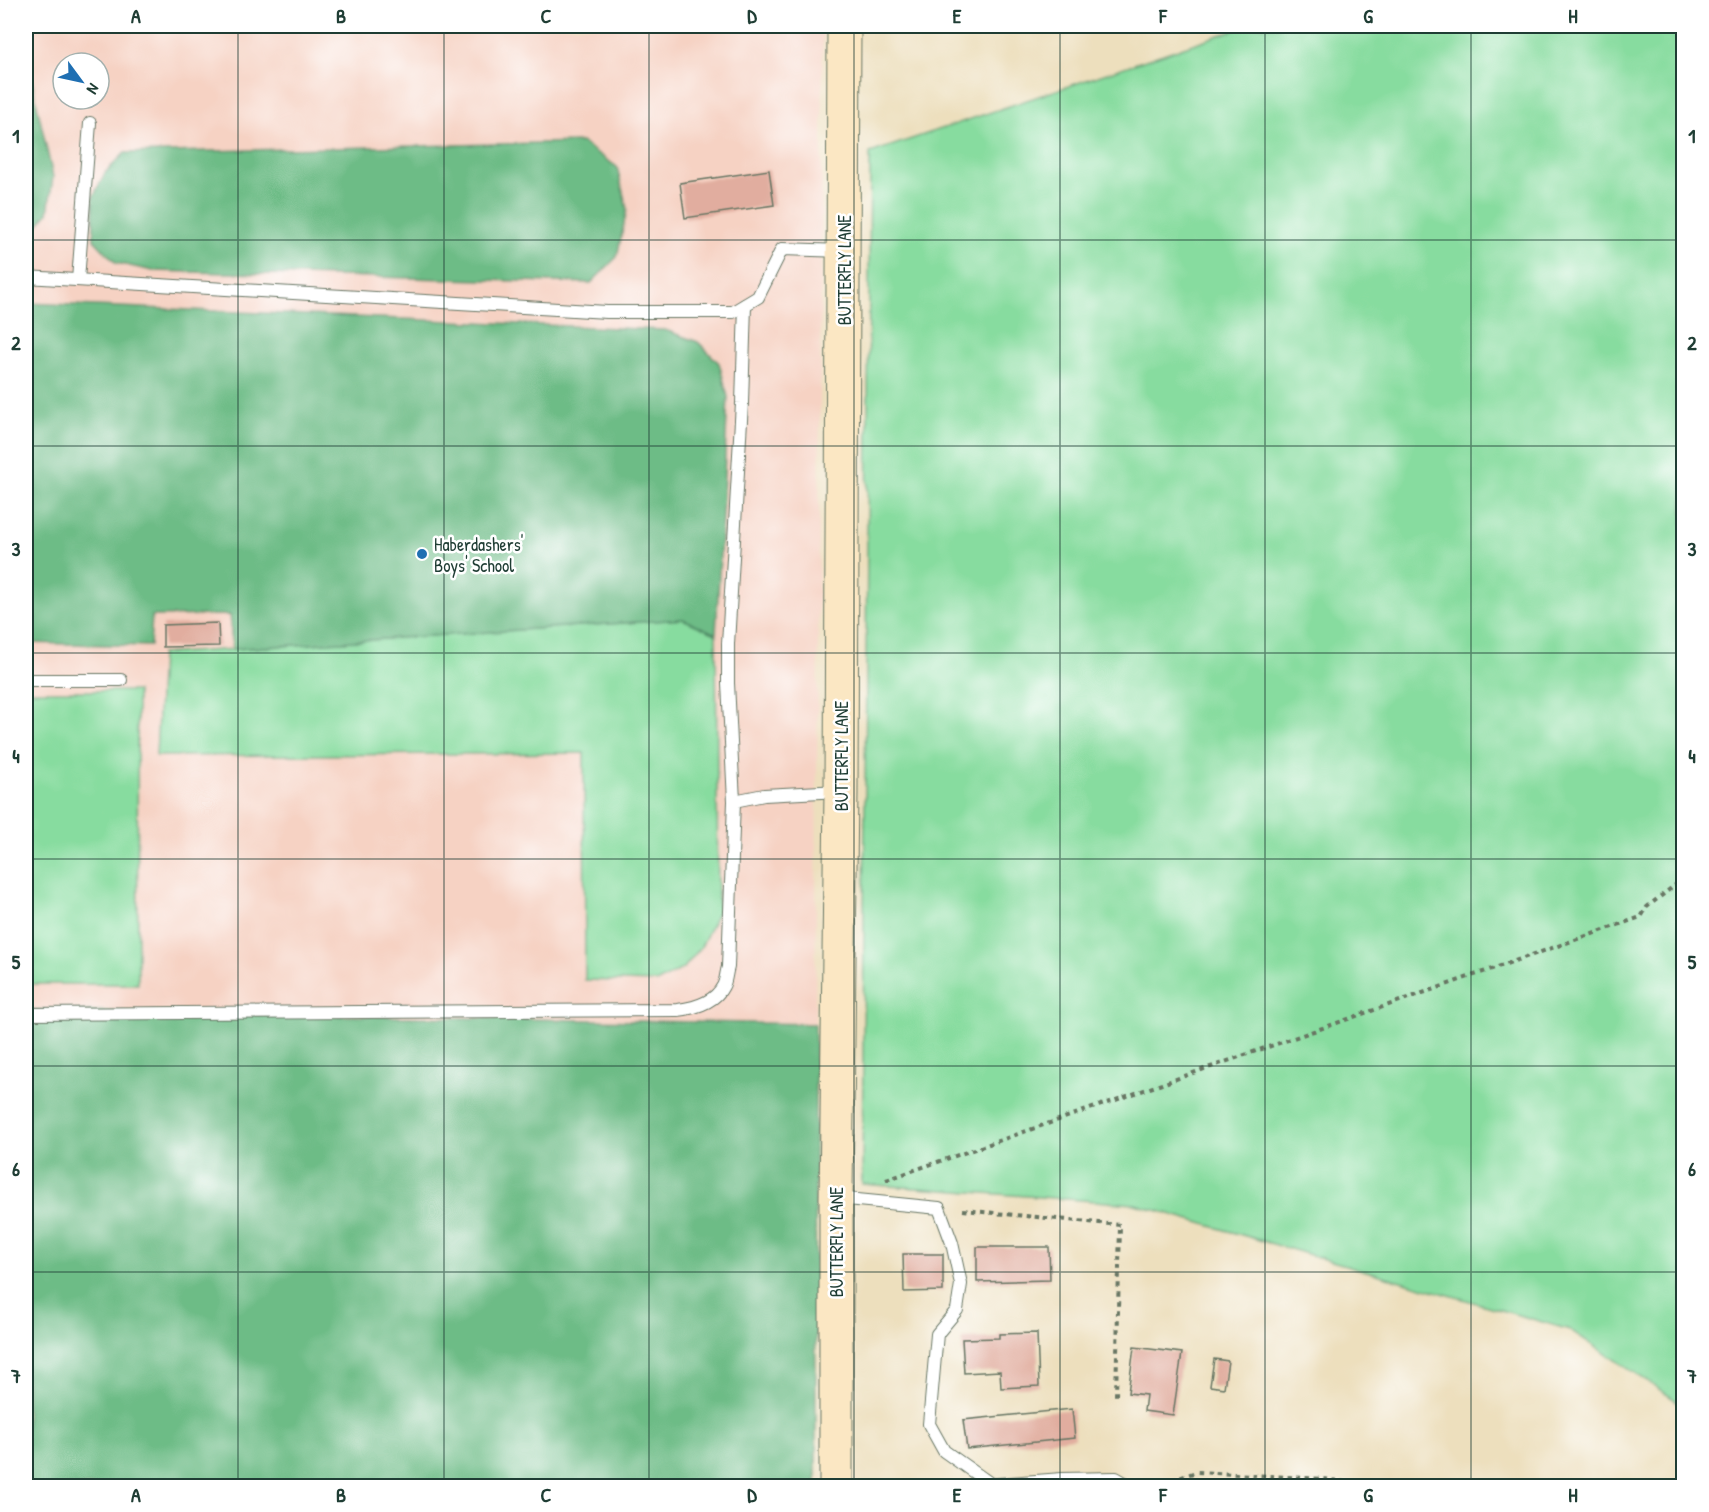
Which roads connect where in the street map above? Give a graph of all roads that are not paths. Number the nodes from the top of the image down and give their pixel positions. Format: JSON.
{"nodes":[{"id":1,"x":844,"y":26,"type":"edge"},
{"id":2,"x":90,"y":123,"type":"dead end"},
{"id":3,"x":844,"y":251,"type":"junction"},
{"id":4,"x":26,"y":277,"type":"edge"},
{"id":5,"x":78,"y":280,"type":"junction"},
{"id":6,"x":745,"y":305,"type":"junction"},
{"id":7,"x":26,"y":680,"type":"edge"},
{"id":8,"x":121,"y":680,"type":"dead end"},
{"id":9,"x":841,"y":791,"type":"junction"},
{"id":10,"x":734,"y":801,"type":"junction"},
{"id":11,"x":26,"y":1014,"type":"edge"},
{"id":12,"x":836,"y":1198,"type":"junction"},
{"id":13,"x":992,"y":1485,"type":"junction"},
{"id":14,"x":836,"y":1486,"type":"edge"},
{"id":15,"x":972,"y":1486,"type":"edge"},
{"id":16,"x":1130,"y":1486,"type":"edge"}],
"edges":[{"from":1,"to":3,"type":"street","name":"BUTTERFLY LANE"},
{"from":2,"to":5,"type":"lane"},
{"from":3,"to":6,"type":"lane"},
{"from":3,"to":9,"type":"street","name":"BUTTERFLY LANE"},
{"from":4,"to":5,"type":"lane"},
{"from":5,"to":6,"type":"lane"},
{"from":6,"to":10,"type":"lane"},
{"from":7,"to":8,"type":"lane"},
{"from":9,"to":10,"type":"lane"},
{"from":9,"to":12,"type":"street","name":"BUTTERFLY LANE"},
{"from":10,"to":11,"type":"lane"},
{"from":12,"to":13,"type":"lane"},
{"from":12,"to":14,"type":"street","name":"BUTTERFLY LANE"},
{"from":13,"to":15,"type":"lane"},
{"from":13,"to":16,"type":"lane"}]}
